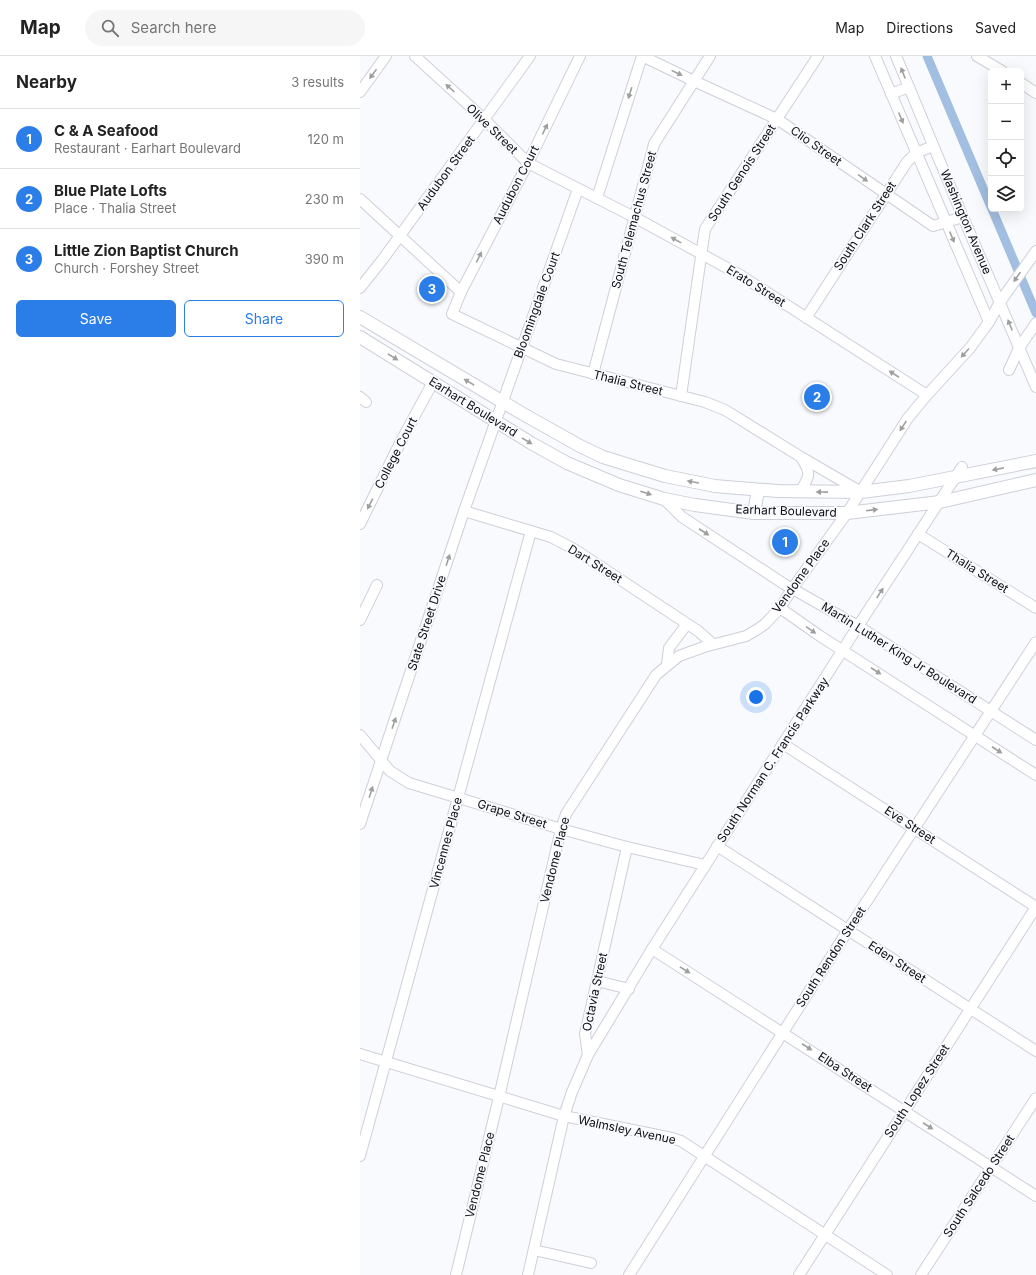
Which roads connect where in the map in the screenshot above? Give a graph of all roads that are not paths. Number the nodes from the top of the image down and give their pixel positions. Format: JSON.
{"nodes":[{"id":1,"x":386,"y":56,"type":"edge"},
{"id":2,"x":415,"y":56,"type":"edge"},
{"id":3,"x":530,"y":56,"type":"edge"},
{"id":4,"x":580,"y":56,"type":"edge"},
{"id":5,"x":642,"y":56,"type":"edge"},
{"id":6,"x":710,"y":56,"type":"edge"},
{"id":7,"x":818,"y":56,"type":"edge"},
{"id":8,"x":875,"y":56,"type":"edge"},
{"id":9,"x":896,"y":56,"type":"edge"},
{"id":10,"x":978,"y":56,"type":"edge"},
{"id":11,"x":997,"y":68,"type":"edge"},
{"id":12,"x":694,"y":81,"type":"junction"},
{"id":13,"x":1024,"y":85,"type":"edge"},
{"id":14,"x":909,"y":87,"type":"junction"},
{"id":15,"x":360,"y":92,"type":"edge"},
{"id":16,"x":1036,"y":93,"type":"edge"},
{"id":17,"x":891,"y":94,"type":"junction"},
{"id":18,"x":777,"y":118,"type":"junction"},
{"id":19,"x":485,"y":120,"type":"junction"},
{"id":20,"x":933,"y":146,"type":"junction"},
{"id":21,"x":916,"y":153,"type":"junction"},
{"id":22,"x":528,"y":163,"type":"junction"},
{"id":23,"x":578,"y":189,"type":"junction"},
{"id":24,"x":886,"y":194,"type":"junction"},
{"id":25,"x":597,"y":198,"type":"junction"},
{"id":26,"x":360,"y":199,"type":"edge"},
{"id":27,"x":634,"y":217,"type":"junction"},
{"id":28,"x":963,"y":217,"type":"junction"},
{"id":29,"x":946,"y":222,"type":"junction"},
{"id":30,"x":400,"y":235,"type":"junction"},
{"id":31,"x":1035,"y":252,"type":"edge"},
{"id":32,"x":702,"y":254,"type":"junction"},
{"id":33,"x":360,"y":288,"type":"edge"},
{"id":34,"x":461,"y":292,"type":"junction"},
{"id":35,"x":1000,"y":302,"type":"junction"},
{"id":36,"x":452,"y":314,"type":"joint"},
{"id":37,"x":360,"y":317,"type":"edge"},
{"id":38,"x":806,"y":318,"type":"junction"},
{"id":39,"x":989,"y":322,"type":"junction"},
{"id":40,"x":1036,"y":323,"type":"edge"},
{"id":41,"x":360,"y":337,"type":"edge"},
{"id":42,"x":521,"y":348,"type":"junction"},
{"id":43,"x":1019,"y":348,"type":"junction"},
{"id":44,"x":1009,"y":370,"type":"dead end"},
{"id":45,"x":593,"y":374,"type":"junction"},
{"id":46,"x":433,"y":382,"type":"junction"},
{"id":47,"x":1036,"y":387,"type":"edge"},
{"id":48,"x":927,"y":395,"type":"junction"},
{"id":49,"x":681,"y":396,"type":"junction"},
{"id":50,"x":502,"y":402,"type":"junction"},
{"id":51,"x":495,"y":421,"type":"junction"},
{"id":52,"x":801,"y":457,"type":"junction"},
{"id":53,"x":1036,"y":461,"type":"edge"},
{"id":54,"x":962,"y":467,"type":"dead end"},
{"id":55,"x":955,"y":478,"type":"junction"},
{"id":56,"x":1036,"y":480,"type":"edge"},
{"id":57,"x":758,"y":490,"type":"junction"},
{"id":58,"x":800,"y":492,"type":"junction"},
{"id":59,"x":861,"y":492,"type":"junction"},
{"id":60,"x":664,"y":499,"type":"junction"},
{"id":61,"x":940,"y":502,"type":"junction"},
{"id":62,"x":464,"y":511,"type":"junction"},
{"id":63,"x":754,"y":513,"type":"junction"},
{"id":64,"x":847,"y":513,"type":"junction"},
{"id":65,"x":360,"y":524,"type":"edge"},
{"id":66,"x":531,"y":531,"type":"junction"},
{"id":67,"x":918,"y":534,"type":"junction"},
{"id":68,"x":377,"y":585,"type":"dead end"},
{"id":69,"x":792,"y":589,"type":"junction"},
{"id":70,"x":780,"y":608,"type":"junction"},
{"id":71,"x":1036,"y":608,"type":"edge"},
{"id":72,"x":360,"y":620,"type":"edge"},
{"id":73,"x":687,"y":624,"type":"junction"},
{"id":74,"x":858,"y":626,"type":"junction"},
{"id":75,"x":1036,"y":642,"type":"edge"},
{"id":76,"x":713,"y":644,"type":"junction"},
{"id":77,"x":843,"y":650,"type":"junction"},
{"id":78,"x":667,"y":664,"type":"junction"},
{"id":79,"x":990,"y":710,"type":"junction"},
{"id":80,"x":974,"y":735,"type":"junction"},
{"id":81,"x":360,"y":736,"type":"edge"},
{"id":82,"x":1036,"y":740,"type":"edge"},
{"id":83,"x":783,"y":744,"type":"junction"},
{"id":84,"x":381,"y":760,"type":"junction"},
{"id":85,"x":1036,"y":775,"type":"edge"},
{"id":86,"x":459,"y":798,"type":"junction"},
{"id":87,"x":360,"y":824,"type":"edge"},
{"id":88,"x":915,"y":828,"type":"junction"},
{"id":89,"x":561,"y":829,"type":"junction"},
{"id":90,"x":717,"y":846,"type":"junction"},
{"id":91,"x":627,"y":848,"type":"junction"},
{"id":92,"x":705,"y":865,"type":"junction"},
{"id":93,"x":1036,"y":907,"type":"edge"},
{"id":94,"x":848,"y":930,"type":"junction"},
{"id":95,"x":652,"y":949,"type":"junction"},
{"id":96,"x":597,"y":981,"type":"junction"},
{"id":97,"x":629,"y":990,"type":"junction"},
{"id":98,"x":970,"y":1009,"type":"junction"},
{"id":99,"x":783,"y":1032,"type":"junction"},
{"id":100,"x":1036,"y":1051,"type":"edge"},
{"id":101,"x":360,"y":1054,"type":"edge"},
{"id":102,"x":588,"y":1055,"type":"junction"},
{"id":103,"x":386,"y":1062,"type":"junction"},
{"id":104,"x":499,"y":1098,"type":"junction"},
{"id":105,"x":1036,"y":1098,"type":"edge"},
{"id":106,"x":904,"y":1111,"type":"junction"},
{"id":107,"x":564,"y":1116,"type":"junction"},
{"id":108,"x":360,"y":1156,"type":"edge"},
{"id":109,"x":704,"y":1156,"type":"junction"},
{"id":110,"x":991,"y":1167,"type":"junction"},
{"id":111,"x":1036,"y":1196,"type":"edge"},
{"id":112,"x":825,"y":1235,"type":"junction"},
{"id":113,"x":534,"y":1250,"type":"junction"},
{"id":114,"x":591,"y":1262,"type":"dead end"},
{"id":115,"x":456,"y":1275,"type":"edge"},
{"id":116,"x":528,"y":1275,"type":"edge"},
{"id":117,"x":629,"y":1275,"type":"edge"},
{"id":118,"x":799,"y":1275,"type":"edge"},
{"id":119,"x":887,"y":1275,"type":"edge"},
{"id":120,"x":921,"y":1275,"type":"edge"}],
"edges":[{"from":1,"to":15,"type":"street","one_way":true},
{"from":19,"to":2,"type":"street","name":"Olive Street","one_way":true},
{"from":3,"to":19,"type":"street","name":"Audubon Street"},
{"from":22,"to":4,"type":"street","name":"Audubon Court","one_way":true},
{"from":5,"to":12,"type":"street","name":"Clio Street","one_way":true},
{"from":5,"to":25,"type":"street","one_way":true},
{"from":6,"to":12,"type":"street","name":"South Telemachus Street"},
{"from":7,"to":18,"type":"street","name":"South Genois Street"},
{"from":8,"to":17,"type":"street","name":"Washington Avenue"},
{"from":14,"to":9,"type":"street","name":"Washington Avenue","one_way":true},
{"from":10,"to":11,"type":"street"},
{"from":12,"to":18,"type":"street","name":"Clio Street"},
{"from":12,"to":27,"type":"street","name":"South Telemachus Street"},
{"from":13,"to":16,"type":"street"},
{"from":14,"to":17,"type":"street"},
{"from":14,"to":20,"type":"street","name":"Washington Avenue"},
{"from":17,"to":21,"type":"street","name":"Washington Avenue","one_way":true},
{"from":18,"to":24,"type":"street","name":"Clio Street","one_way":true},
{"from":18,"to":32,"type":"street","name":"South Genois Street"},
{"from":19,"to":22,"type":"street","name":"Olive Street"},
{"from":19,"to":30,"type":"street","name":"Audubon Street"},
{"from":20,"to":21,"type":"street","name":"South Clark Street"},
{"from":20,"to":28,"type":"street","name":"Washington Avenue"},
{"from":21,"to":24,"type":"street","name":"South Clark Street"},
{"from":21,"to":29,"type":"street","name":"Washington Avenue"},
{"from":22,"to":23,"type":"street","name":"Olive Street"},
{"from":34,"to":22,"type":"street","name":"Audubon Court","one_way":true},
{"from":23,"to":25,"type":"street","name":"Erato Street"},
{"from":23,"to":42,"type":"street","name":"Bloomingdale Court"},
{"from":24,"to":29,"type":"street","name":"Clio Street"},
{"from":24,"to":38,"type":"street","name":"South Clark Street"},
{"from":25,"to":27,"type":"street","name":"Erato Street"},
{"from":26,"to":30,"type":"street"},
{"from":32,"to":27,"type":"street","name":"Erato Street","one_way":true},
{"from":27,"to":45,"type":"street","name":"South Telemachus Street"},
{"from":28,"to":29,"type":"street","name":"Clio Street"},
{"from":28,"to":35,"type":"street","name":"Washington Avenue"},
{"from":29,"to":39,"type":"street","name":"Washington Avenue","one_way":true},
{"from":30,"to":33,"type":"street","name":"Audubon Street"},
{"from":30,"to":34,"type":"street"},
{"from":31,"to":35,"type":"street","one_way":true},
{"from":32,"to":38,"type":"street","name":"Erato Street"},
{"from":32,"to":49,"type":"street","name":"South Genois Street"},
{"from":34,"to":36,"type":"street","name":"Audubon Court"},
{"from":35,"to":39,"type":"street"},
{"from":43,"to":35,"type":"street","name":"Washington Avenue","one_way":true},
{"from":36,"to":42,"type":"street","name":"Thalia Street"},
{"from":50,"to":37,"type":"main road","name":"Earhart Boulevard","one_way":true},
{"from":48,"to":38,"type":"street","name":"Erato Street","one_way":true},
{"from":39,"to":48,"type":"street","one_way":true},
{"from":40,"to":43,"type":"street"},
{"from":41,"to":46,"type":"main road","name":"Earhart Boulevard","one_way":true},
{"from":42,"to":45,"type":"street","name":"Thalia Street"},
{"from":42,"to":50,"type":"street","name":"Bloomingdale Court"},
{"from":43,"to":44,"type":"street"},
{"from":43,"to":47,"type":"street","name":"Washington Avenue"},
{"from":45,"to":49,"type":"street","name":"Thalia Street"},
{"from":46,"to":51,"type":"main road","name":"Earhart Boulevard"},
{"from":46,"to":65,"type":"street","name":"College Court","one_way":true},
{"from":48,"to":59,"type":"street","one_way":true},
{"from":49,"to":52,"type":"street","name":"Thalia Street"},
{"from":50,"to":51,"type":"street","name":"Bloomingdale Court"},
{"from":57,"to":50,"type":"main road","name":"Earhart Boulevard","one_way":true},
{"from":51,"to":60,"type":"main road","name":"Earhart Boulevard","one_way":true},
{"from":51,"to":62,"type":"street","name":"State Street Drive"},
{"from":52,"to":58,"type":"street"},
{"from":52,"to":59,"type":"street","name":"Thalia Street"},
{"from":53,"to":55,"type":"main road","name":"Earhart Boulevard","one_way":true},
{"from":54,"to":55,"type":"street","name":"South Norman C. Francis Parkway"},
{"from":55,"to":59,"type":"main road","name":"Earhart Boulevard"},
{"from":55,"to":61,"type":"street","name":"South Norman C. Francis Parkway"},
{"from":56,"to":61,"type":"main road","name":"Earhart Boulevard"},
{"from":57,"to":58,"type":"main road","name":"Earhart Boulevard"},
{"from":57,"to":63,"type":"main road"},
{"from":59,"to":58,"type":"main road","name":"Earhart Boulevard","one_way":true},
{"from":59,"to":64,"type":"street"},
{"from":60,"to":63,"type":"main road","name":"Earhart Boulevard"},
{"from":60,"to":69,"type":"street","name":"Martin Luther King Jr Boulevard","one_way":true},
{"from":64,"to":61,"type":"main road","name":"Earhart Boulevard","one_way":true},
{"from":61,"to":67,"type":"street","name":"South Norman C. Francis Parkway"},
{"from":62,"to":66,"type":"street","name":"Dart Street"},
{"from":84,"to":62,"type":"street","name":"State Street Drive","one_way":true},
{"from":63,"to":64,"type":"main road","name":"Earhart Boulevard"},
{"from":64,"to":69,"type":"street","name":"Vendome Place"},
{"from":66,"to":73,"type":"street","name":"Dart Street"},
{"from":66,"to":86,"type":"street","name":"Vincennes Place"},
{"from":67,"to":71,"type":"street","name":"Thalia Street"},
{"from":74,"to":67,"type":"street","name":"South Norman C. Francis Parkway","one_way":true},
{"from":68,"to":72,"type":"street"},
{"from":69,"to":70,"type":"street","name":"Vendome Place"},
{"from":69,"to":74,"type":"street","name":"Martin Luther King Jr Boulevard"},
{"from":70,"to":76,"type":"street","name":"Vendome Place"},
{"from":70,"to":77,"type":"street","one_way":true},
{"from":73,"to":76,"type":"street","name":"Dart Street"},
{"from":73,"to":78,"type":"street"},
{"from":74,"to":77,"type":"street","name":"South Norman C. Francis Parkway"},
{"from":74,"to":79,"type":"street","name":"Martin Luther King Jr Boulevard"},
{"from":75,"to":79,"type":"street","name":"South Rendon Street"},
{"from":76,"to":78,"type":"street","name":"Vendome Place"},
{"from":77,"to":80,"type":"street","one_way":true},
{"from":77,"to":83,"type":"street","name":"South Norman C. Francis Parkway"},
{"from":78,"to":89,"type":"street","name":"Vendome Place"},
{"from":79,"to":80,"type":"street","name":"South Rendon Street"},
{"from":79,"to":82,"type":"street","name":"Martin Luther King Jr Boulevard"},
{"from":80,"to":85,"type":"street","one_way":true},
{"from":80,"to":88,"type":"street","name":"South Rendon Street"},
{"from":81,"to":84,"type":"street","name":"Grape Street"},
{"from":83,"to":88,"type":"street","name":"Eve Street"},
{"from":83,"to":90,"type":"street","name":"South Norman C. Francis Parkway"},
{"from":84,"to":86,"type":"street","name":"Grape Street"},
{"from":87,"to":84,"type":"street","name":"State Street Drive","one_way":true},
{"from":86,"to":89,"type":"street","name":"Grape Street"},
{"from":86,"to":103,"type":"street","name":"Vincennes Place"},
{"from":88,"to":93,"type":"street","name":"Eve Street"},
{"from":88,"to":94,"type":"street","name":"South Rendon Street"},
{"from":89,"to":91,"type":"street","name":"Grape Street"},
{"from":89,"to":104,"type":"street","name":"Vendome Place"},
{"from":90,"to":92,"type":"street","name":"South Norman C. Francis Parkway"},
{"from":90,"to":94,"type":"street","name":"Eden Street"},
{"from":91,"to":92,"type":"street","name":"Grape Street"},
{"from":91,"to":96,"type":"street","name":"Octavia Street"},
{"from":92,"to":95,"type":"street","name":"South Norman C. Francis Parkway"},
{"from":93,"to":98,"type":"street","name":"South Lopez Street"},
{"from":94,"to":98,"type":"street","name":"Eden Street"},
{"from":94,"to":99,"type":"street","name":"South Rendon Street"},
{"from":95,"to":97,"type":"street","name":"South Norman C. Francis Parkway"},
{"from":95,"to":99,"type":"street","name":"Elba Street","one_way":true},
{"from":96,"to":97,"type":"street"},
{"from":96,"to":102,"type":"street","name":"Octavia Street"},
{"from":97,"to":102,"type":"street","name":"South Norman C. Francis Parkway"},
{"from":98,"to":100,"type":"street","name":"Eden Street"},
{"from":98,"to":106,"type":"street","name":"South Lopez Street"},
{"from":99,"to":106,"type":"street","name":"Elba Street","one_way":true},
{"from":99,"to":109,"type":"street","name":"South Rendon Street"},
{"from":101,"to":103,"type":"street","name":"Walmsley Avenue"},
{"from":102,"to":107,"type":"street"},
{"from":103,"to":104,"type":"street","name":"Walmsley Avenue"},
{"from":103,"to":108,"type":"street","name":"Vincennes Place"},
{"from":104,"to":107,"type":"street","name":"Walmsley Avenue"},
{"from":104,"to":115,"type":"street","name":"Vendome Place"},
{"from":105,"to":110,"type":"street","name":"South Salcedo Street"},
{"from":106,"to":110,"type":"street","name":"Elba Street","one_way":true},
{"from":106,"to":112,"type":"street","name":"South Lopez Street"},
{"from":107,"to":109,"type":"street","name":"Walmsley Avenue"},
{"from":107,"to":113,"type":"street"},
{"from":109,"to":112,"type":"street","name":"Walmsley Avenue"},
{"from":109,"to":117,"type":"street","name":"South Rendon Street"},
{"from":110,"to":111,"type":"street","name":"Elba Street"},
{"from":110,"to":120,"type":"street","name":"South Salcedo Street"},
{"from":112,"to":118,"type":"street","name":"South Lopez Street"},
{"from":112,"to":119,"type":"street","name":"Walmsley Avenue"},
{"from":113,"to":114,"type":"street"},
{"from":113,"to":116,"type":"street"}]}
